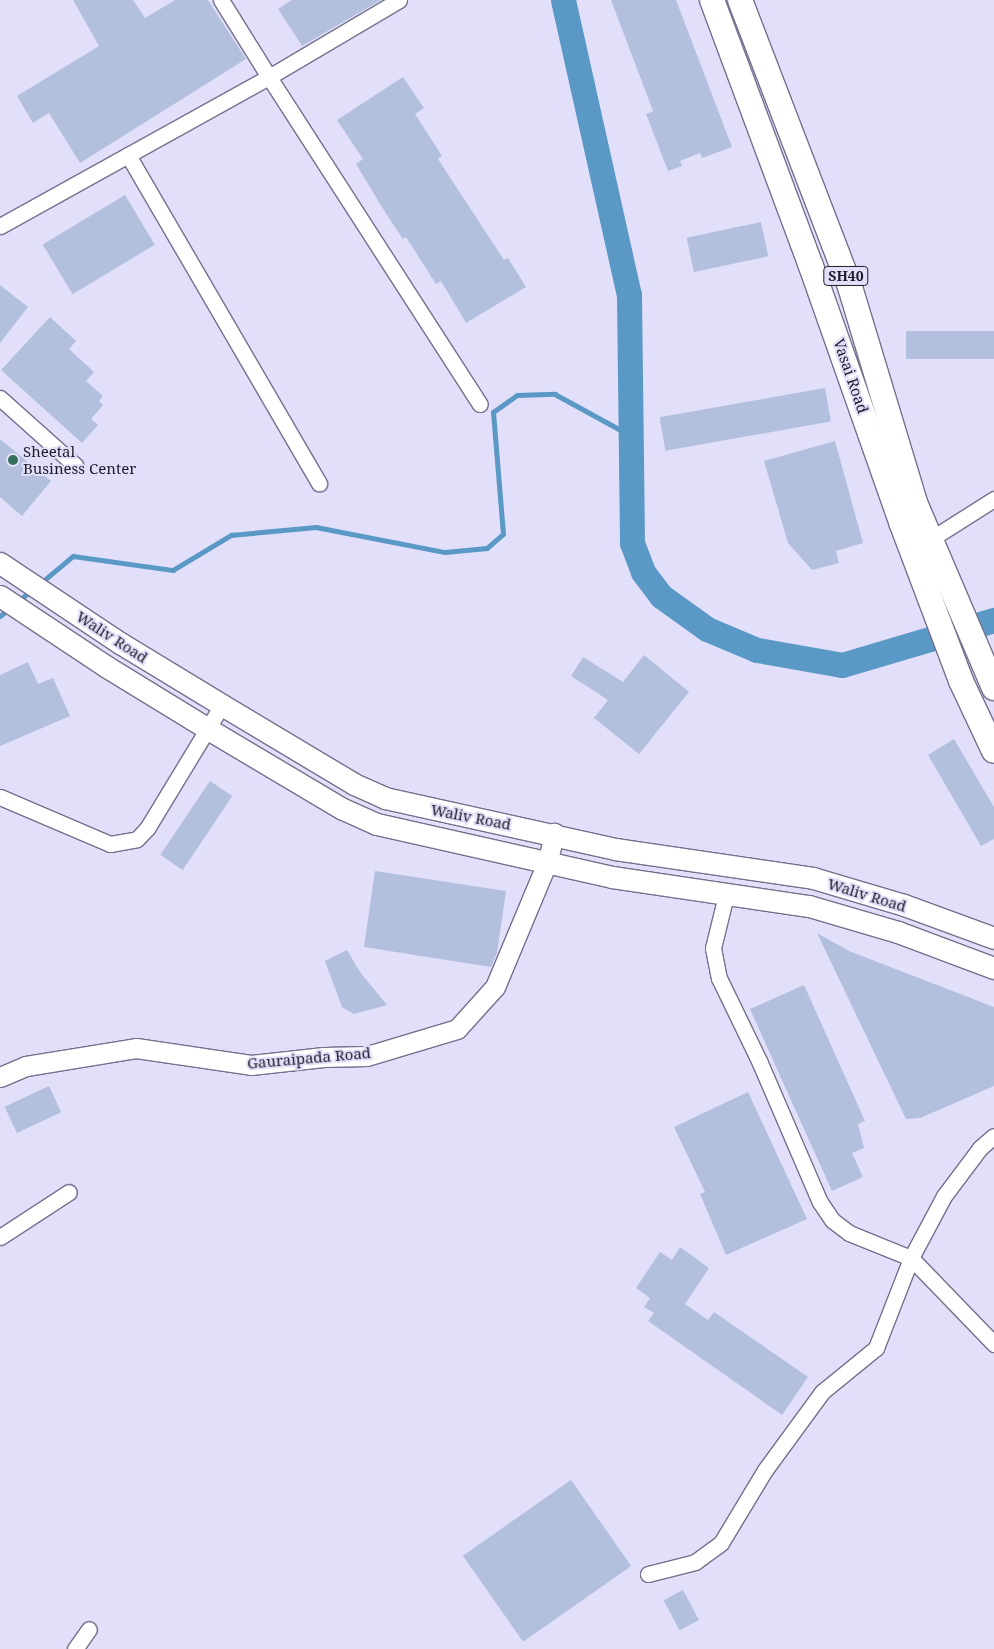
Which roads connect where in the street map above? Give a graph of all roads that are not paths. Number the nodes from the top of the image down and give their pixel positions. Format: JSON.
{"nodes":[{"id":1,"x":221,"y":0,"type":"edge"},
{"id":2,"x":399,"y":0,"type":"edge"},
{"id":3,"x":712,"y":0,"type":"edge"},
{"id":4,"x":740,"y":0,"type":"edge"},
{"id":5,"x":269,"y":77,"type":"junction"},
{"id":6,"x":128,"y":155,"type":"junction"},
{"id":7,"x":0,"y":226,"type":"edge"},
{"id":8,"x":0,"y":398,"type":"edge"},
{"id":9,"x":480,"y":404,"type":"dead end"},
{"id":10,"x":75,"y":465,"type":"dead end"},
{"id":11,"x":319,"y":483,"type":"dead end"},
{"id":12,"x":994,"y":499,"type":"edge"},
{"id":13,"x":925,"y":552,"type":"junction"},
{"id":14,"x":0,"y":563,"type":"edge"},
{"id":15,"x":9,"y":602,"type":"edge"},
{"id":16,"x":994,"y":688,"type":"edge"},
{"id":17,"x":222,"y":706,"type":"junction"},
{"id":18,"x":208,"y":729,"type":"junction"},
{"id":19,"x":994,"y":751,"type":"edge"},
{"id":20,"x":0,"y":796,"type":"edge"},
{"id":21,"x":554,"y":832,"type":"junction"},
{"id":22,"x":548,"y":860,"type":"junction"},
{"id":23,"x":727,"y":892,"type":"junction"},
{"id":24,"x":994,"y":938,"type":"edge"},
{"id":25,"x":994,"y":968,"type":"edge"},
{"id":26,"x":0,"y":1077,"type":"edge"},
{"id":27,"x":994,"y":1136,"type":"edge"},
{"id":28,"x":69,"y":1192,"type":"dead end"},
{"id":29,"x":0,"y":1236,"type":"edge"},
{"id":30,"x":911,"y":1258,"type":"junction"},
{"id":31,"x":994,"y":1344,"type":"edge"},
{"id":32,"x":648,"y":1574,"type":"dead end"},
{"id":33,"x":89,"y":1630,"type":"dead end"},
{"id":34,"x":75,"y":1649,"type":"edge"}],
"edges":[{"from":1,"to":5,"type":"street"},
{"from":2,"to":5,"type":"street"},
{"from":3,"to":13,"type":"main road","name":"Vasai Road","number":"SH40"},
{"from":4,"to":13,"type":"main road","name":"Vasai Road","number":"SH40"},
{"from":5,"to":6,"type":"street"},
{"from":5,"to":9,"type":"street"},
{"from":6,"to":7,"type":"street"},
{"from":6,"to":11,"type":"street"},
{"from":8,"to":10,"type":"street"},
{"from":12,"to":13,"type":"street"},
{"from":13,"to":16,"type":"main road","name":"Vasai Road","number":"SH40"},
{"from":13,"to":19,"type":"main road","name":"Vasai Road","number":"SH40"},
{"from":14,"to":17,"type":"main road","name":"Waliv Road"},
{"from":15,"to":18,"type":"main road","name":"Waliv Road"},
{"from":17,"to":18,"type":"street"},
{"from":17,"to":21,"type":"main road","name":"Waliv Road"},
{"from":18,"to":20,"type":"street"},
{"from":18,"to":22,"type":"main road","name":"Waliv Road"},
{"from":21,"to":22,"type":"street","name":"Gauraipada Road"},
{"from":21,"to":24,"type":"main road","name":"Waliv Road"},
{"from":22,"to":23,"type":"main road","name":"Waliv Road"},
{"from":22,"to":26,"type":"street","name":"Gauraipada Road"},
{"from":23,"to":25,"type":"main road","name":"Waliv Road"},
{"from":23,"to":30,"type":"street"},
{"from":27,"to":30,"type":"street"},
{"from":28,"to":29,"type":"street"},
{"from":30,"to":31,"type":"street"},
{"from":30,"to":32,"type":"street"},
{"from":33,"to":34,"type":"street"}]}
